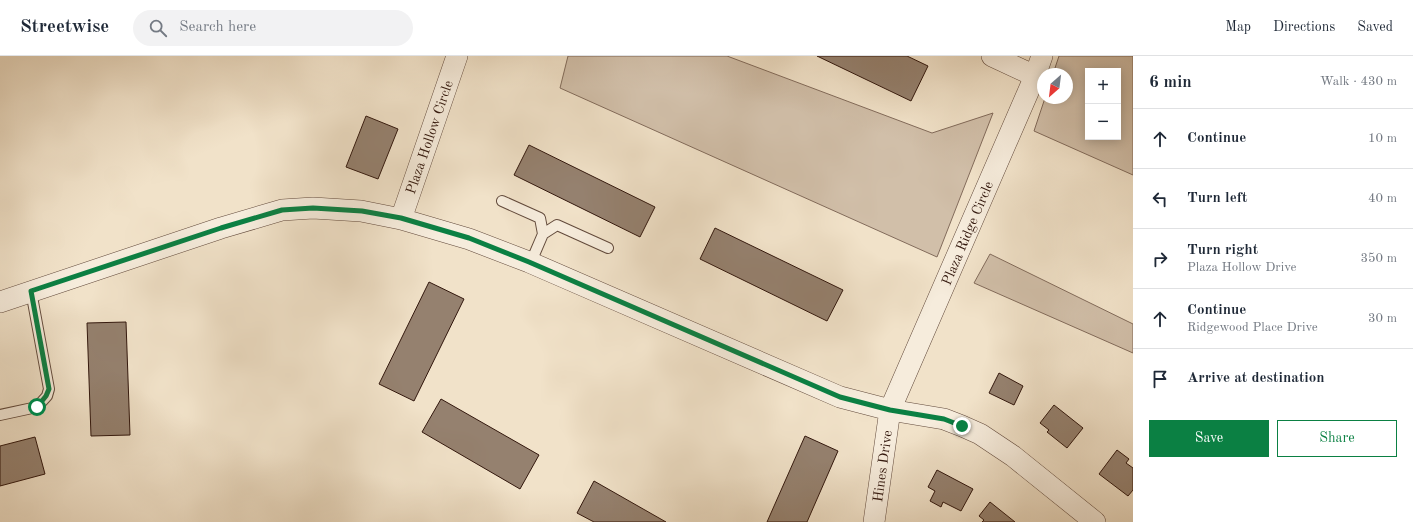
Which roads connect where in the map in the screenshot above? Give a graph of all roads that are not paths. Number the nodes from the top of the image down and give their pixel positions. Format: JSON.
{"nodes":[{"id":1,"x":458,"y":56,"type":"edge"},
{"id":2,"x":992,"y":56,"type":"edge"},
{"id":3,"x":1042,"y":56,"type":"edge"},
{"id":4,"x":1035,"y":76,"type":"junction"},
{"id":5,"x":502,"y":201,"type":"dead end"},
{"id":6,"x":401,"y":218,"type":"junction"},
{"id":7,"x":543,"y":234,"type":"junction"},
{"id":8,"x":608,"y":248,"type":"dead end"},
{"id":9,"x":531,"y":262,"type":"junction"},
{"id":10,"x":31,"y":291,"type":"junction"},
{"id":11,"x":0,"y":302,"type":"edge"},
{"id":12,"x":890,"y":410,"type":"junction"},
{"id":13,"x":0,"y":415,"type":"edge"},
{"id":14,"x":874,"y":522,"type":"edge"},
{"id":15,"x":1095,"y":522,"type":"edge"}],
"edges":[{"from":1,"to":6,"type":"street","name":"Plaza Hollow Circle"},
{"from":2,"to":4,"type":"street"},
{"from":3,"to":4,"type":"street","name":"Plaza Ridge Circle"},
{"from":4,"to":12,"type":"street","name":"Plaza Ridge Circle"},
{"from":5,"to":7,"type":"lane"},
{"from":6,"to":9,"type":"street"},
{"from":6,"to":10,"type":"street"},
{"from":7,"to":8,"type":"lane"},
{"from":7,"to":9,"type":"lane"},
{"from":9,"to":12,"type":"street"},
{"from":10,"to":11,"type":"street"},
{"from":10,"to":13,"type":"lane"},
{"from":12,"to":14,"type":"street","name":"Hines Drive"},
{"from":12,"to":15,"type":"street"}]}
